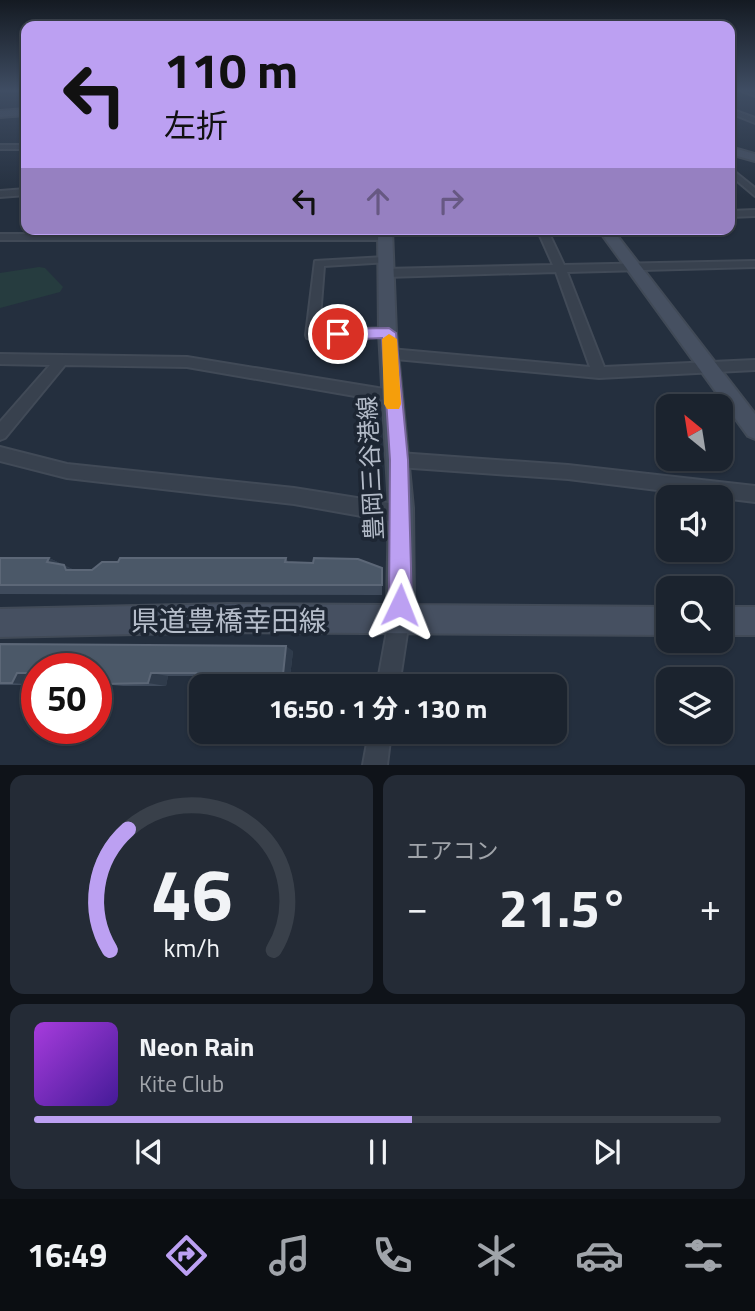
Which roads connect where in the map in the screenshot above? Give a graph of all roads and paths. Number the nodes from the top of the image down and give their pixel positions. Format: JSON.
{"nodes":[{"id":1,"x":21,"y":146,"type":"edge"},
{"id":2,"x":0,"y":147,"type":"edge"},
{"id":3,"x":735,"y":152,"type":"edge"},
{"id":4,"x":755,"y":158,"type":"edge"},
{"id":5,"x":735,"y":175,"type":"edge"},
{"id":6,"x":754,"y":190,"type":"edge"},
{"id":7,"x":21,"y":192,"type":"edge"},
{"id":8,"x":0,"y":194,"type":"edge"},
{"id":9,"x":755,"y":213,"type":"edge"},
{"id":10,"x":735,"y":214,"type":"edge"},
{"id":11,"x":21,"y":232,"type":"edge"},
{"id":12,"x":232,"y":235,"type":"edge"},
{"id":13,"x":385,"y":235,"type":"edge"},
{"id":14,"x":544,"y":235,"type":"edge"},
{"id":15,"x":609,"y":235,"type":"edge"},
{"id":16,"x":2,"y":238,"type":"edge"},
{"id":17,"x":755,"y":264,"type":"edge"},
{"id":18,"x":385,"y":266,"type":"junction"},
{"id":19,"x":633,"y":267,"type":"junction"},
{"id":20,"x":560,"y":268,"type":"junction"},
{"id":21,"x":390,"y":343,"type":"junction"},
{"id":22,"x":0,"y":359,"type":"edge"},
{"id":23,"x":62,"y":360,"type":"junction"},
{"id":24,"x":755,"y":365,"type":"edge"},
{"id":25,"x":709,"y":367,"type":"junction"},
{"id":26,"x":598,"y":373,"type":"junction"},
{"id":27,"x":392,"y":394,"type":"junction"},
{"id":28,"x":755,"y":430,"type":"edge"},
{"id":29,"x":0,"y":433,"type":"edge"},
{"id":30,"x":0,"y":454,"type":"edge"},
{"id":31,"x":399,"y":460,"type":"junction"},
{"id":32,"x":755,"y":494,"type":"edge"},
{"id":33,"x":401,"y":514,"type":"junction"},
{"id":34,"x":399,"y":620,"type":"junction"},
{"id":35,"x":656,"y":621,"type":"edge"},
{"id":36,"x":733,"y":621,"type":"edge"},
{"id":37,"x":755,"y":621,"type":"edge"},
{"id":38,"x":0,"y":622,"type":"edge"},
{"id":39,"x":390,"y":674,"type":"edge"},
{"id":40,"x":378,"y":744,"type":"edge"},
{"id":41,"x":374,"y":765,"type":"edge"}],
"edges":[{"from":1,"to":2,"type":"street"},
{"from":3,"to":4,"type":"main road"},
{"from":5,"to":6,"type":"street"},
{"from":7,"to":8,"type":"street"},
{"from":9,"to":10,"type":"street"},
{"from":11,"to":16,"type":"street"},
{"from":12,"to":16,"type":"street"},
{"from":13,"to":18,"type":"main road","name":"豊岡三谷港線"},
{"from":14,"to":20,"type":"street"},
{"from":15,"to":19,"type":"main road"},
{"from":17,"to":19,"type":"street"},
{"from":18,"to":20,"type":"street"},
{"from":18,"to":21,"type":"main road","name":"豊岡三谷港線"},
{"from":18,"to":21,"type":"street"},
{"from":19,"to":20,"type":"street"},
{"from":19,"to":25,"type":"main road"},
{"from":20,"to":26,"type":"street"},
{"from":21,"to":26,"type":"street"},
{"from":21,"to":27,"type":"main road","name":"豊岡三谷港線"},
{"from":22,"to":23,"type":"street"},
{"from":23,"to":27,"type":"street"},
{"from":23,"to":29,"type":"street"},
{"from":24,"to":25,"type":"street"},
{"from":25,"to":26,"type":"street"},
{"from":25,"to":28,"type":"main road"},
{"from":27,"to":31,"type":"main road","name":"豊岡三谷港線"},
{"from":30,"to":33,"type":"street"},
{"from":31,"to":32,"type":"street"},
{"from":31,"to":33,"type":"main road","name":"豊岡三谷港線"},
{"from":33,"to":34,"type":"main road","name":"豊岡三谷港線"},
{"from":34,"to":35,"type":"main road","name":"県道豊橋幸田線"},
{"from":34,"to":38,"type":"main road","name":"県道豊橋幸田線"},
{"from":34,"to":39,"type":"street"},
{"from":36,"to":37,"type":"main road"},
{"from":40,"to":41,"type":"street"}]}
